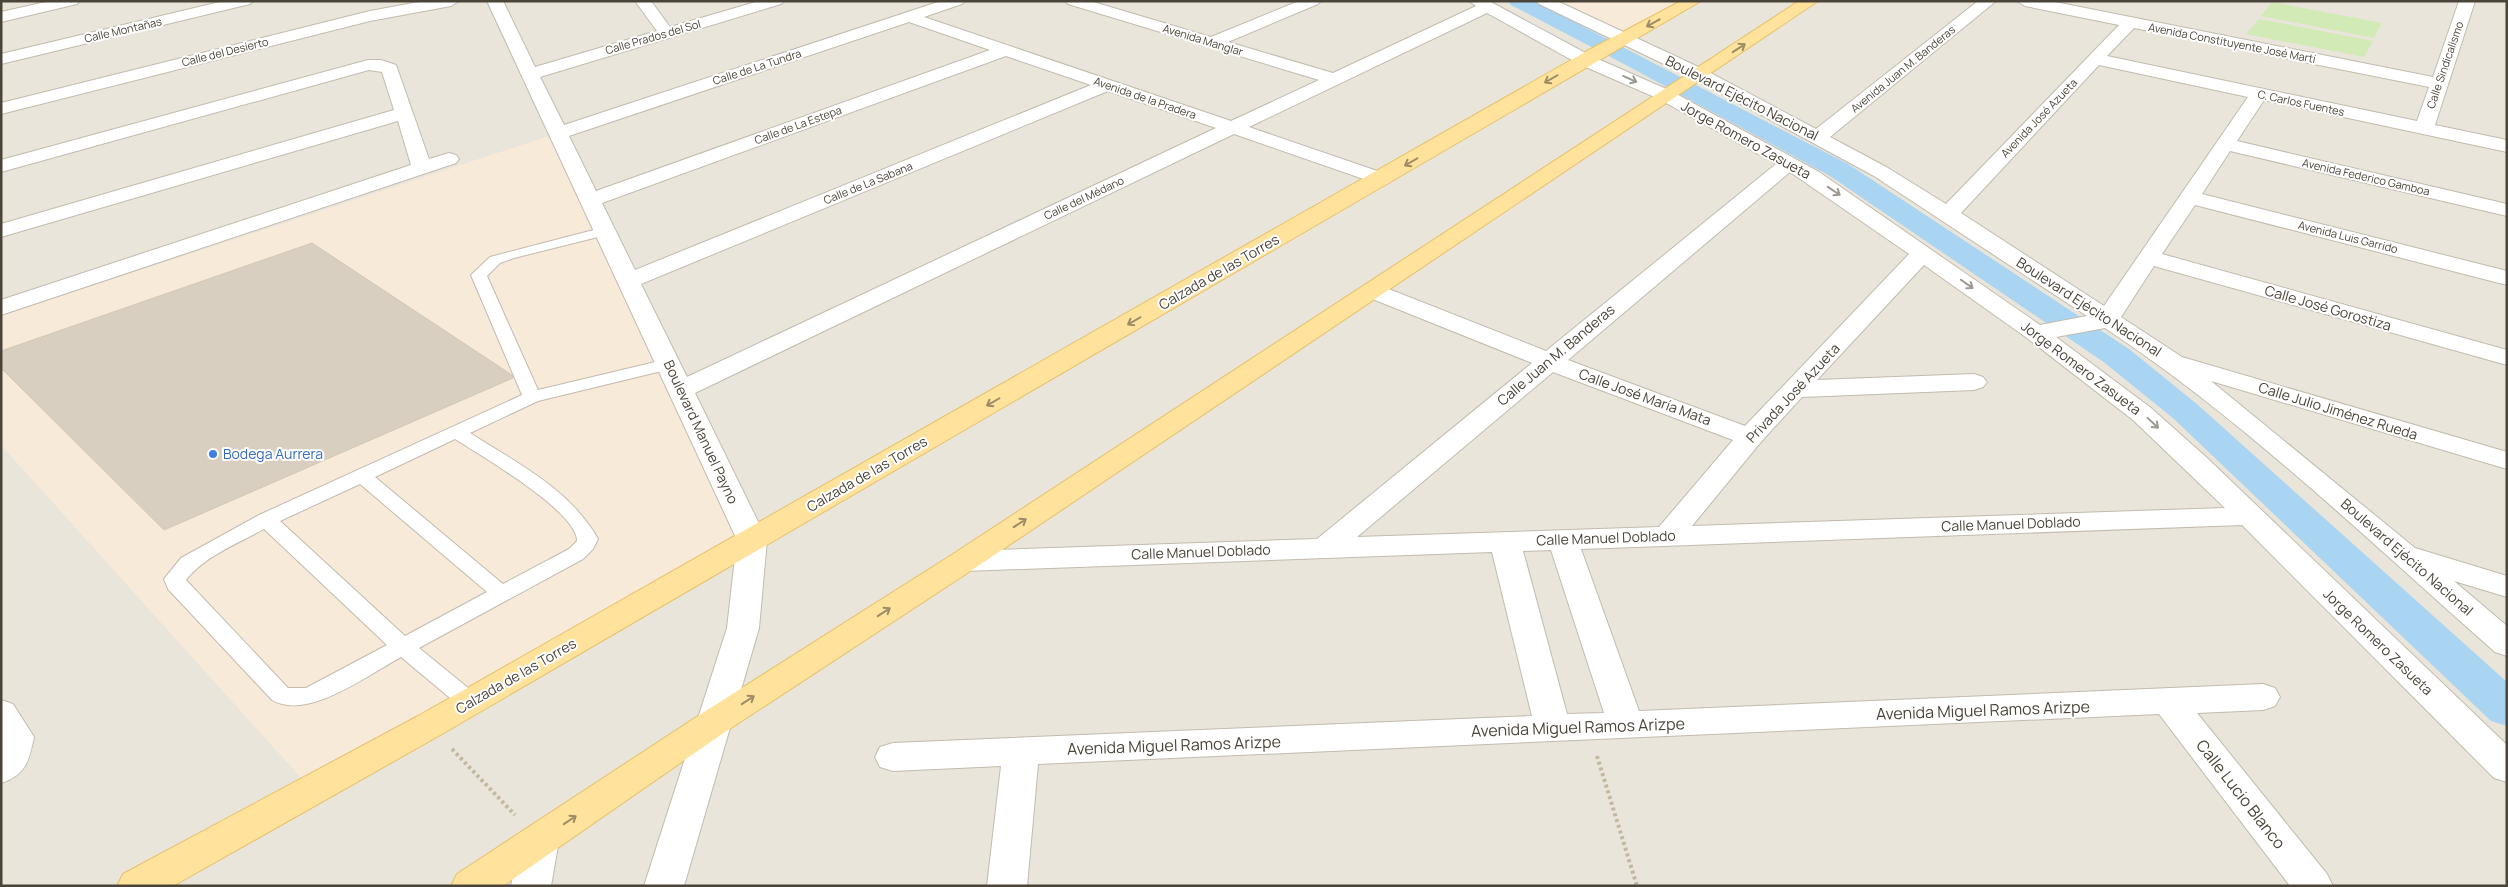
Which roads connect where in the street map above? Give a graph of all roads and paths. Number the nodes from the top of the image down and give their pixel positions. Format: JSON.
{"nodes":[{"id":1,"x":72,"y":1,"type":"edge"},
{"id":2,"x":245,"y":1,"type":"edge"},
{"id":3,"x":451,"y":1,"type":"edge"},
{"id":4,"x":495,"y":1,"type":"edge"},
{"id":5,"x":643,"y":1,"type":"edge"},
{"id":6,"x":776,"y":1,"type":"edge"},
{"id":7,"x":957,"y":1,"type":"edge"},
{"id":8,"x":1073,"y":1,"type":"edge"},
{"id":9,"x":1133,"y":1,"type":"edge"},
{"id":10,"x":1313,"y":1,"type":"edge"},
{"id":11,"x":1544,"y":1,"type":"edge"},
{"id":12,"x":1693,"y":1,"type":"edge"},
{"id":13,"x":1810,"y":1,"type":"edge"},
{"id":14,"x":1988,"y":1,"type":"edge"},
{"id":15,"x":2025,"y":1,"type":"edge"},
{"id":16,"x":2467,"y":1,"type":"edge"},
{"id":17,"x":1482,"y":4,"type":"edge"},
{"id":18,"x":1106,"y":11,"type":"junction"},
{"id":19,"x":1,"y":17,"type":"edge"},
{"id":20,"x":909,"y":17,"type":"junction"},
{"id":21,"x":2130,"y":22,"type":"junction"},
{"id":22,"x":666,"y":34,"type":"junction"},
{"id":23,"x":1211,"y":42,"type":"junction"},
{"id":24,"x":1006,"y":50,"type":"junction"},
{"id":25,"x":1604,"y":50,"type":"junction"},
{"id":26,"x":1,"y":59,"type":"edge"},
{"id":27,"x":2095,"y":59,"type":"junction"},
{"id":28,"x":530,"y":74,"type":"junction"},
{"id":29,"x":1334,"y":79,"type":"junction"},
{"id":30,"x":2439,"y":84,"type":"junction"},
{"id":31,"x":1107,"y":85,"type":"junction"},
{"id":32,"x":1680,"y":85,"type":"junction"},
{"id":33,"x":2259,"y":94,"type":"junction"},
{"id":34,"x":1,"y":109,"type":"edge"},
{"id":35,"x":404,"y":113,"type":"junction"},
{"id":36,"x":1232,"y":128,"type":"junction"},
{"id":37,"x":2424,"y":129,"type":"junction"},
{"id":38,"x":558,"y":133,"type":"junction"},
{"id":39,"x":1818,"y":137,"type":"junction"},
{"id":40,"x":2225,"y":144,"type":"junction"},
{"id":41,"x":2507,"y":146,"type":"edge"},
{"id":42,"x":449,"y":159,"type":"dead end"},
{"id":43,"x":1789,"y":163,"type":"junction"},
{"id":44,"x":1,"y":166,"type":"edge"},
{"id":45,"x":422,"y":167,"type":"junction"},
{"id":46,"x":1382,"y":178,"type":"junction"},
{"id":47,"x":2190,"y":197,"type":"junction"},
{"id":48,"x":590,"y":200,"type":"junction"},
{"id":49,"x":2507,"y":210,"type":"edge"},
{"id":50,"x":1948,"y":214,"type":"junction"},
{"id":51,"x":1,"y":231,"type":"edge"},
{"id":52,"x":605,"y":231,"type":"junction"},
{"id":53,"x":1922,"y":254,"type":"junction"},
{"id":54,"x":2150,"y":258,"type":"junction"},
{"id":55,"x":2507,"y":278,"type":"edge"},
{"id":56,"x":628,"y":281,"type":"junction"},
{"id":57,"x":1372,"y":291,"type":"junction"},
{"id":58,"x":1,"y":308,"type":"edge"},
{"id":59,"x":2101,"y":321,"type":"junction"},
{"id":60,"x":2045,"y":331,"type":"junction"},
{"id":61,"x":2507,"y":358,"type":"edge"},
{"id":62,"x":2170,"y":360,"type":"junction"},
{"id":63,"x":1548,"y":361,"type":"junction"},
{"id":64,"x":668,"y":364,"type":"junction"},
{"id":65,"x":1974,"y":382,"type":"dead end"},
{"id":66,"x":1796,"y":389,"type":"junction"},
{"id":67,"x":680,"y":390,"type":"junction"},
{"id":68,"x":532,"y":397,"type":"junction"},
{"id":69,"x":455,"y":431,"type":"junction"},
{"id":70,"x":1750,"y":437,"type":"junction"},
{"id":71,"x":2507,"y":461,"type":"edge"},
{"id":72,"x":361,"y":475,"type":"junction"},
{"id":73,"x":2248,"y":516,"type":"junction"},
{"id":74,"x":266,"y":520,"type":"junction"},
{"id":75,"x":1668,"y":536,"type":"junction"},
{"id":76,"x":752,"y":540,"type":"junction"},
{"id":77,"x":1563,"y":540,"type":"junction"},
{"id":78,"x":1505,"y":542,"type":"junction"},
{"id":79,"x":1325,"y":548,"type":"junction"},
{"id":80,"x":2404,"y":554,"type":"junction"},
{"id":81,"x":964,"y":561,"type":"junction"},
{"id":82,"x":2507,"y":587,"type":"edge"},
{"id":83,"x":502,"y":594,"type":"junction"},
{"id":84,"x":2507,"y":644,"type":"edge"},
{"id":85,"x":403,"y":647,"type":"junction"},
{"id":86,"x":2263,"y":697,"type":"dead end"},
{"id":87,"x":470,"y":702,"type":"junction"},
{"id":88,"x":2169,"y":702,"type":"junction"},
{"id":89,"x":1,"y":713,"type":"edge"},
{"id":90,"x":713,"y":723,"type":"junction"},
{"id":91,"x":1626,"y":725,"type":"junction"},
{"id":92,"x":430,"y":726,"type":"junction"},
{"id":93,"x":1588,"y":727,"type":"junction"},
{"id":94,"x":1553,"y":728,"type":"junction"},
{"id":95,"x":1021,"y":751,"type":"junction"},
{"id":96,"x":894,"y":757,"type":"dead end"},
{"id":97,"x":2507,"y":768,"type":"edge"},
{"id":98,"x":1,"y":769,"type":"edge"},
{"id":99,"x":540,"y":840,"type":"junction"},
{"id":100,"x":137,"y":886,"type":"edge"},
{"id":101,"x":470,"y":886,"type":"edge"},
{"id":102,"x":531,"y":886,"type":"edge"},
{"id":103,"x":664,"y":886,"type":"edge"},
{"id":104,"x":1007,"y":886,"type":"edge"},
{"id":105,"x":1637,"y":886,"type":"edge"},
{"id":106,"x":2313,"y":886,"type":"edge"}],
"edges":[{"from":1,"to":19,"type":"street"},
{"from":2,"to":26,"type":"street","name":"Calle Montañas"},
{"from":3,"to":34,"type":"street","name":"Calle del Desierto"},
{"from":4,"to":28,"type":"street","name":"Boulevard Manuel Payno"},
{"from":5,"to":22,"type":"street"},
{"from":6,"to":22,"type":"street","name":"Calle Prados del Sol"},
{"from":7,"to":20,"type":"street","name":"Calle de La Tundra"},
{"from":8,"to":18,"type":"street","name":"Avenida Manglar"},
{"from":9,"to":18,"type":"street"},
{"from":10,"to":23,"type":"street"},
{"from":11,"to":25,"type":"street"},
{"from":12,"to":25,"type":"main road","name":"Calzada de las Torres","one_way":true},
{"from":32,"to":13,"type":"main road","one_way":true},
{"from":14,"to":39,"type":"street","name":"Avenida Juan M. Banderas"},
{"from":15,"to":21,"type":"street","name":"Avenida Constituyente José Martí"},
{"from":16,"to":30,"type":"street","name":"Calle Sindicalismo"},
{"from":17,"to":25,"type":"street"},
{"from":17,"to":29,"type":"street","name":"Calle del Médano"},
{"from":18,"to":23,"type":"street","name":"Avenida Manglar"},
{"from":20,"to":24,"type":"street","name":"Avenida de la Pradera"},
{"from":20,"to":38,"type":"street","name":"Calle de La Tundra"},
{"from":21,"to":27,"type":"street","name":"Avenida José Azueta"},
{"from":21,"to":30,"type":"street","name":"Avenida Constituyente José Martí"},
{"from":22,"to":28,"type":"street","name":"Calle Prados del Sol"},
{"from":23,"to":29,"type":"street","name":"Avenida Manglar"},
{"from":24,"to":31,"type":"street","name":"Avenida de la Pradera"},
{"from":24,"to":48,"type":"street","name":"Calle de La Estepa"},
{"from":25,"to":32,"type":"street","name":"Jorge Romero Zasueta","one_way":true},
{"from":25,"to":32,"type":"street","name":"Boulevard Ejécito Nacional"},
{"from":25,"to":46,"type":"main road","name":"Calzada de las Torres","one_way":true},
{"from":27,"to":33,"type":"street","name":"C. Carlos Fuentes"},
{"from":27,"to":50,"type":"street","name":"Avenida José Azueta"},
{"from":28,"to":38,"type":"street","name":"Boulevard Manuel Payno"},
{"from":29,"to":36,"type":"street","name":"Calle del Médano"},
{"from":30,"to":37,"type":"street","name":"Calle Sindicalismo"},
{"from":31,"to":36,"type":"street","name":"Avenida de la Pradera"},
{"from":31,"to":56,"type":"street","name":"Calle de La Sabana"},
{"from":32,"to":39,"type":"street","name":"Boulevard Ejécito Nacional"},
{"from":32,"to":43,"type":"street","name":"Jorge Romero Zasueta"},
{"from":32,"to":57,"type":"main road"},
{"from":33,"to":37,"type":"street","name":"C. Carlos Fuentes"},
{"from":33,"to":40,"type":"street"},
{"from":35,"to":44,"type":"street"},
{"from":35,"to":45,"type":"street"},
{"from":35,"to":51,"type":"street"},
{"from":36,"to":46,"type":"street","name":"Avenida de la Pradera"},
{"from":36,"to":67,"type":"street","name":"Calle del Médano"},
{"from":37,"to":41,"type":"street","name":"C. Carlos Fuentes"},
{"from":38,"to":48,"type":"street","name":"Boulevard Manuel Payno"},
{"from":39,"to":50,"type":"street","name":"Boulevard Ejécito Nacional"},
{"from":40,"to":47,"type":"street"},
{"from":40,"to":49,"type":"street","name":"Avenida Federico Gamboa"},
{"from":42,"to":45,"type":"street"},
{"from":43,"to":53,"type":"street","name":"Jorge Romero Zasueta","one_way":true},
{"from":43,"to":63,"type":"street","name":"Calle Juan M. Banderas"},
{"from":45,"to":58,"type":"street"},
{"from":46,"to":76,"type":"main road","name":"Calzada de las Torres","one_way":true},
{"from":47,"to":54,"type":"street"},
{"from":47,"to":55,"type":"street","name":"Avenida Luis Garrido"},
{"from":48,"to":52,"type":"street","name":"Boulevard Manuel Payno"},
{"from":50,"to":59,"type":"street","name":"Boulevard Ejécito Nacional"},
{"from":52,"to":56,"type":"street","name":"Boulevard Manuel Payno"},
{"from":52,"to":68,"type":"lane"},
{"from":53,"to":60,"type":"street","name":"Jorge Romero Zasueta","one_way":true},
{"from":53,"to":66,"type":"street","name":"Privada José Azueta"},
{"from":54,"to":59,"type":"street"},
{"from":54,"to":61,"type":"street","name":"Calle José Gorostiza"},
{"from":56,"to":64,"type":"street","name":"Boulevard Manuel Payno"},
{"from":57,"to":63,"type":"street","name":"Calle José María Mata"},
{"from":81,"to":57,"type":"main road","one_way":true},
{"from":59,"to":60,"type":"street"},
{"from":59,"to":62,"type":"street","name":"Boulevard Ejécito Nacional"},
{"from":60,"to":73,"type":"street","name":"Jorge Romero Zasueta","one_way":true},
{"from":62,"to":71,"type":"street","name":"Calle Julio Jiménez Rueda"},
{"from":62,"to":80,"type":"street","name":"Boulevard Ejécito Nacional"},
{"from":63,"to":70,"type":"street","name":"Calle José María Mata"},
{"from":63,"to":79,"type":"street","name":"Calle Juan M. Banderas"},
{"from":64,"to":67,"type":"street","name":"Boulevard Manuel Payno"},
{"from":64,"to":68,"type":"lane"},
{"from":65,"to":66,"type":"street"},
{"from":66,"to":70,"type":"street","name":"Privada José Azueta"},
{"from":67,"to":76,"type":"street","name":"Boulevard Manuel Payno"},
{"from":68,"to":69,"type":"lane"},
{"from":69,"to":72,"type":"lane"},
{"from":69,"to":83,"type":"lane"},
{"from":70,"to":75,"type":"street","name":"Privada José Azueta"},
{"from":72,"to":74,"type":"lane"},
{"from":72,"to":83,"type":"lane"},
{"from":73,"to":75,"type":"street","name":"Calle Manuel Doblado"},
{"from":73,"to":97,"type":"street","name":"Jorge Romero Zasueta"},
{"from":74,"to":85,"type":"lane"},
{"from":74,"to":85,"type":"lane"},
{"from":75,"to":77,"type":"street","name":"Calle Manuel Doblado"},
{"from":76,"to":87,"type":"main road","name":"Calzada de las Torres"},
{"from":76,"to":90,"type":"street"},
{"from":77,"to":78,"type":"street","name":"Calle Manuel Doblado"},
{"from":77,"to":91,"type":"street"},
{"from":78,"to":79,"type":"street","name":"Calle Manuel Doblado"},
{"from":78,"to":94,"type":"street"},
{"from":79,"to":81,"type":"street","name":"Calle Manuel Doblado"},
{"from":80,"to":82,"type":"street"},
{"from":80,"to":84,"type":"street","name":"Boulevard Ejécito Nacional"},
{"from":90,"to":81,"type":"main road","one_way":true},
{"from":83,"to":85,"type":"lane"},
{"from":85,"to":87,"type":"lane"},
{"from":86,"to":88,"type":"street","name":"Avenida Miguel Ramos Arizpe"},
{"from":87,"to":92,"type":"main road","name":"Calzada de las Torres"},
{"from":88,"to":91,"type":"street","name":"Avenida Miguel Ramos Arizpe"},
{"from":88,"to":106,"type":"street","name":"Calle Lucio Blanco"},
{"from":89,"to":98,"type":"street"},
{"from":99,"to":90,"type":"main road","one_way":true},
{"from":90,"to":103,"type":"street"},
{"from":91,"to":93,"type":"street","name":"Avenida Miguel Ramos Arizpe"},
{"from":92,"to":99,"type":"path"},
{"from":92,"to":100,"type":"main road","name":"Calzada de las Torres"},
{"from":93,"to":94,"type":"street","name":"Avenida Miguel Ramos Arizpe"},
{"from":93,"to":105,"type":"path"},
{"from":94,"to":95,"type":"street","name":"Avenida Miguel Ramos Arizpe"},
{"from":95,"to":96,"type":"street","name":"Avenida Miguel Ramos Arizpe"},
{"from":95,"to":104,"type":"street"},
{"from":99,"to":101,"type":"main road"},
{"from":99,"to":102,"type":"street"}]}
